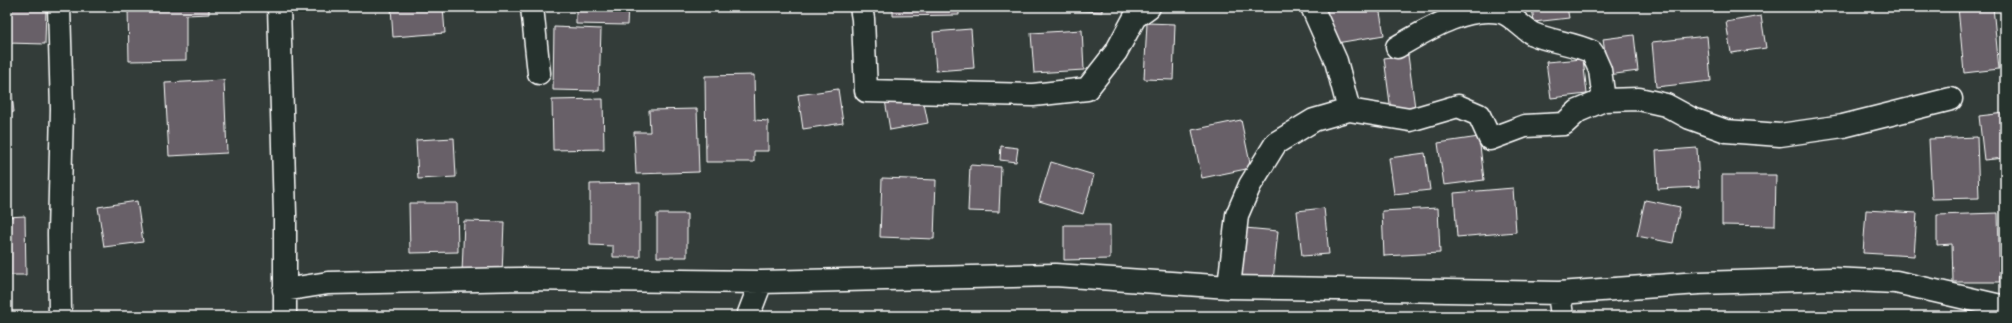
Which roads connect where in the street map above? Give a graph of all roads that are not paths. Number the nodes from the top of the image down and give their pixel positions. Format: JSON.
{"nodes":[{"id":1,"x":59,"y":7,"type":"edge"},
{"id":2,"x":279,"y":7,"type":"edge"},
{"id":3,"x":532,"y":7,"type":"edge"},
{"id":4,"x":861,"y":7,"type":"edge"},
{"id":5,"x":1149,"y":7,"type":"edge"},
{"id":6,"x":1312,"y":7,"type":"edge"},
{"id":7,"x":1398,"y":47,"type":"dead end"},
{"id":8,"x":539,"y":73,"type":"dead end"},
{"id":9,"x":1951,"y":99,"type":"dead end"},
{"id":10,"x":1604,"y":100,"type":"junction"},
{"id":11,"x":1349,"y":110,"type":"junction"},
{"id":12,"x":761,"y":282,"type":"junction"},
{"id":13,"x":1229,"y":287,"type":"junction"},
{"id":14,"x":284,"y":290,"type":"junction"},
{"id":15,"x":1559,"y":293,"type":"junction"},
{"id":16,"x":2005,"y":307,"type":"edge"},
{"id":17,"x":60,"y":316,"type":"edge"},
{"id":18,"x":285,"y":316,"type":"edge"},
{"id":19,"x":748,"y":316,"type":"edge"},
{"id":20,"x":1562,"y":316,"type":"edge"}],
"edges":[{"from":1,"to":17,"type":"street"},
{"from":2,"to":14,"type":"street"},
{"from":3,"to":8,"type":"street"},
{"from":4,"to":5,"type":"street"},
{"from":6,"to":11,"type":"street"},
{"from":7,"to":10,"type":"street"},
{"from":9,"to":10,"type":"street"},
{"from":10,"to":11,"type":"street"},
{"from":11,"to":13,"type":"street"},
{"from":12,"to":13,"type":"street"},
{"from":12,"to":14,"type":"street"},
{"from":12,"to":19,"type":"street"},
{"from":13,"to":15,"type":"street"},
{"from":14,"to":18,"type":"street"},
{"from":15,"to":16,"type":"street"},
{"from":15,"to":20,"type":"street"}]}
